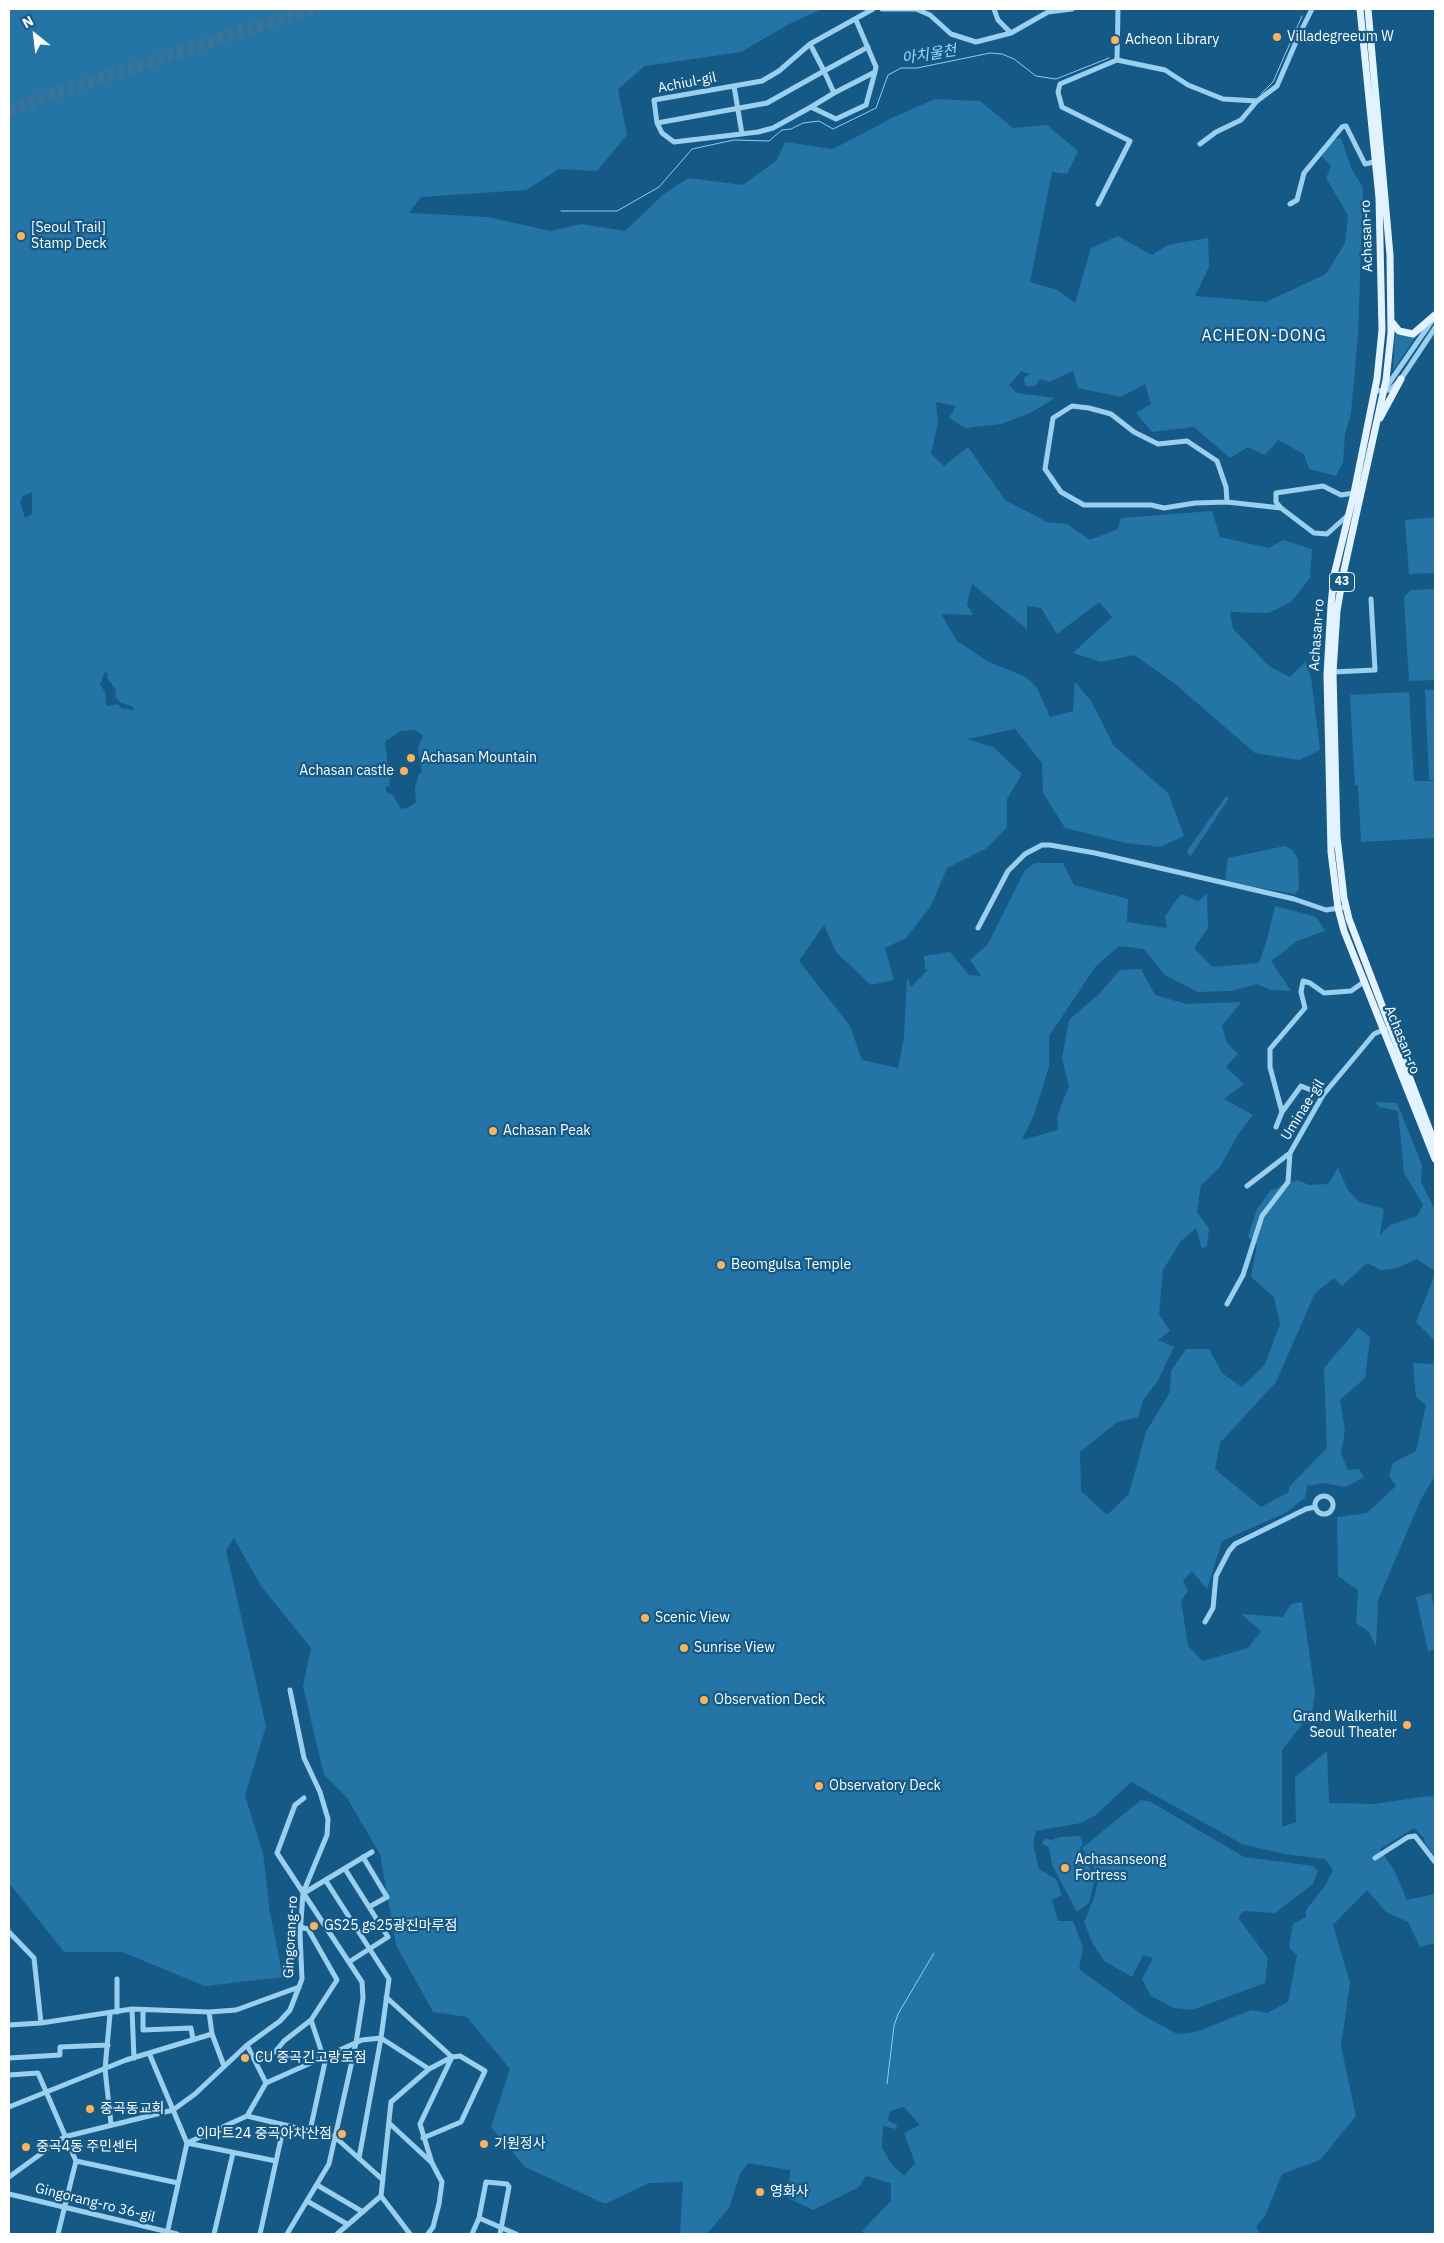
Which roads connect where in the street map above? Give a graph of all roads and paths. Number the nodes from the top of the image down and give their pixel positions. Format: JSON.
{"nodes":[{"id":1,"x":873,"y":9,"type":"edge"},
{"id":2,"x":882,"y":9,"type":"edge"},
{"id":3,"x":994,"y":9,"type":"edge"},
{"id":4,"x":1072,"y":9,"type":"edge"},
{"id":5,"x":1118,"y":9,"type":"edge"},
{"id":6,"x":1312,"y":9,"type":"edge"},
{"id":7,"x":1360,"y":9,"type":"edge"},
{"id":8,"x":1368,"y":9,"type":"edge"},
{"id":9,"x":856,"y":20,"type":"junction"},
{"id":10,"x":1011,"y":33,"type":"junction"},
{"id":11,"x":810,"y":44,"type":"junction"},
{"id":12,"x":868,"y":48,"type":"junction"},
{"id":13,"x":1117,"y":60,"type":"junction"},
{"id":14,"x":824,"y":71,"type":"junction"},
{"id":15,"x":875,"y":72,"type":"junction"},
{"id":16,"x":734,"y":86,"type":"junction"},
{"id":17,"x":834,"y":93,"type":"junction"},
{"id":18,"x":1257,"y":101,"type":"junction"},
{"id":19,"x":811,"y":107,"type":"junction"},
{"id":20,"x":738,"y":110,"type":"junction"},
{"id":21,"x":657,"y":123,"type":"junction"},
{"id":22,"x":742,"y":134,"type":"junction"},
{"id":23,"x":1200,"y":144,"type":"dead end"},
{"id":24,"x":1374,"y":162,"type":"junction"},
{"id":25,"x":1098,"y":204,"type":"dead end"},
{"id":26,"x":1290,"y":204,"type":"dead end"},
{"id":27,"x":1435,"y":315,"type":"edge"},
{"id":28,"x":1391,"y":321,"type":"junction"},
{"id":29,"x":1435,"y":328,"type":"edge"},
{"id":30,"x":1401,"y":379,"type":"junction"},
{"id":31,"x":1374,"y":390,"type":"junction"},
{"id":32,"x":1382,"y":391,"type":"junction"},
{"id":33,"x":1375,"y":428,"type":"junction"},
{"id":34,"x":1354,"y":492,"type":"junction"},
{"id":35,"x":1227,"y":502,"type":"junction"},
{"id":36,"x":1282,"y":508,"type":"junction"},
{"id":37,"x":1347,"y":516,"type":"junction"},
{"id":38,"x":1371,"y":599,"type":"dead end"},
{"id":39,"x":1333,"y":672,"type":"junction"},
{"id":40,"x":1340,"y":868,"type":"junction"},
{"id":41,"x":1332,"y":869,"type":"junction"},
{"id":42,"x":1341,"y":908,"type":"junction"},
{"id":43,"x":1349,"y":919,"type":"junction"},
{"id":44,"x":1341,"y":922,"type":"junction"},
{"id":45,"x":978,"y":928,"type":"dead end"},
{"id":46,"x":1365,"y":981,"type":"junction"},
{"id":47,"x":1386,"y":1028,"type":"junction"},
{"id":48,"x":1323,"y":1095,"type":"junction"},
{"id":49,"x":1282,"y":1112,"type":"junction"},
{"id":50,"x":1276,"y":1128,"type":"dead end"},
{"id":51,"x":1435,"y":1144,"type":"edge"},
{"id":52,"x":1290,"y":1153,"type":"junction"},
{"id":53,"x":1435,"y":1159,"type":"edge"},
{"id":54,"x":1247,"y":1186,"type":"dead end"},
{"id":55,"x":1227,"y":1304,"type":"dead end"},
{"id":56,"x":1316,"y":1507,"type":"dead end"},
{"id":57,"x":1204,"y":1622,"type":"dead end"},
{"id":58,"x":290,"y":1690,"type":"dead end"},
{"id":59,"x":304,"y":1798,"type":"dead end"},
{"id":60,"x":372,"y":1852,"type":"dead end"},
{"id":61,"x":363,"y":1857,"type":"junction"},
{"id":62,"x":1374,"y":1858,"type":"dead end"},
{"id":63,"x":1435,"y":1862,"type":"edge"},
{"id":64,"x":345,"y":1868,"type":"junction"},
{"id":65,"x":326,"y":1881,"type":"junction"},
{"id":66,"x":303,"y":1893,"type":"junction"},
{"id":67,"x":369,"y":1907,"type":"junction"},
{"id":68,"x":300,"y":1927,"type":"junction"},
{"id":69,"x":9,"y":1932,"type":"edge"},
{"id":70,"x":369,"y":1948,"type":"junction"},
{"id":71,"x":349,"y":1962,"type":"junction"},
{"id":72,"x":117,"y":1980,"type":"dead end"},
{"id":73,"x":300,"y":1987,"type":"junction"},
{"id":74,"x":386,"y":1997,"type":"junction"},
{"id":75,"x":132,"y":2009,"type":"junction"},
{"id":76,"x":143,"y":2010,"type":"junction"},
{"id":77,"x":117,"y":2012,"type":"junction"},
{"id":78,"x":209,"y":2012,"type":"junction"},
{"id":79,"x":110,"y":2014,"type":"junction"},
{"id":80,"x":311,"y":2020,"type":"junction"},
{"id":81,"x":41,"y":2023,"type":"junction"},
{"id":82,"x":9,"y":2025,"type":"edge"},
{"id":83,"x":212,"y":2034,"type":"junction"},
{"id":84,"x":381,"y":2038,"type":"junction"},
{"id":85,"x":193,"y":2039,"type":"junction"},
{"id":86,"x":356,"y":2043,"type":"junction"},
{"id":87,"x":108,"y":2045,"type":"junction"},
{"id":88,"x":247,"y":2045,"type":"junction"},
{"id":89,"x":149,"y":2052,"type":"junction"},
{"id":90,"x":324,"y":2056,"type":"junction"},
{"id":91,"x":452,"y":2057,"type":"junction"},
{"id":92,"x":9,"y":2058,"type":"edge"},
{"id":93,"x":134,"y":2058,"type":"junction"},
{"id":94,"x":256,"y":2060,"type":"junction"},
{"id":95,"x":224,"y":2066,"type":"junction"},
{"id":96,"x":105,"y":2069,"type":"junction"},
{"id":97,"x":430,"y":2069,"type":"junction"},
{"id":98,"x":9,"y":2076,"type":"edge"},
{"id":99,"x":266,"y":2083,"type":"junction"},
{"id":100,"x":46,"y":2092,"type":"junction"},
{"id":101,"x":9,"y":2107,"type":"edge"},
{"id":102,"x":173,"y":2110,"type":"junction"},
{"id":103,"x":247,"y":2116,"type":"junction"},
{"id":104,"x":389,"y":2123,"type":"junction"},
{"id":105,"x":111,"y":2124,"type":"junction"},
{"id":106,"x":284,"y":2125,"type":"junction"},
{"id":107,"x":310,"y":2131,"type":"junction"},
{"id":108,"x":64,"y":2137,"type":"junction"},
{"id":109,"x":335,"y":2137,"type":"junction"},
{"id":110,"x":423,"y":2138,"type":"junction"},
{"id":111,"x":187,"y":2143,"type":"junction"},
{"id":112,"x":233,"y":2152,"type":"junction"},
{"id":113,"x":359,"y":2158,"type":"junction"},
{"id":114,"x":76,"y":2161,"type":"junction"},
{"id":115,"x":276,"y":2161,"type":"junction"},
{"id":116,"x":432,"y":2162,"type":"junction"},
{"id":117,"x":9,"y":2178,"type":"edge"},
{"id":118,"x":383,"y":2180,"type":"junction"},
{"id":119,"x":178,"y":2183,"type":"junction"},
{"id":120,"x":317,"y":2185,"type":"junction"},
{"id":121,"x":9,"y":2194,"type":"edge"},
{"id":122,"x":381,"y":2196,"type":"junction"},
{"id":123,"x":307,"y":2201,"type":"junction"},
{"id":124,"x":65,"y":2208,"type":"junction"},
{"id":125,"x":362,"y":2212,"type":"junction"},
{"id":126,"x":479,"y":2218,"type":"junction"},
{"id":127,"x":347,"y":2224,"type":"junction"},
{"id":128,"x":503,"y":2228,"type":"junction"},
{"id":129,"x":167,"y":2233,"type":"edge"},
{"id":130,"x":58,"y":2234,"type":"edge"},
{"id":131,"x":177,"y":2234,"type":"edge"},
{"id":132,"x":214,"y":2234,"type":"edge"},
{"id":133,"x":260,"y":2234,"type":"edge"},
{"id":134,"x":287,"y":2234,"type":"edge"},
{"id":135,"x":336,"y":2234,"type":"edge"},
{"id":136,"x":410,"y":2234,"type":"edge"},
{"id":137,"x":428,"y":2234,"type":"edge"},
{"id":138,"x":472,"y":2234,"type":"edge"},
{"id":139,"x":500,"y":2234,"type":"edge"},
{"id":140,"x":516,"y":2234,"type":"edge"}],
"edges":[{"from":1,"to":9,"type":"street","name":"Achiul-gil"},
{"from":2,"to":10,"type":"street"},
{"from":3,"to":10,"type":"street"},
{"from":4,"to":10,"type":"street"},
{"from":5,"to":13,"type":"street"},
{"from":6,"to":18,"type":"street"},
{"from":7,"to":24,"type":"main road","name":"Achasan-ro","number":"43"},
{"from":8,"to":28,"type":"main road","name":"Achasan-ro","number":"43"},
{"from":9,"to":11,"type":"street","name":"Achiul-gil"},
{"from":9,"to":12,"type":"street"},
{"from":11,"to":14,"type":"street"},
{"from":11,"to":16,"type":"street","name":"Achiul-gil"},
{"from":12,"to":14,"type":"street"},
{"from":12,"to":15,"type":"street"},
{"from":13,"to":18,"type":"street"},
{"from":13,"to":25,"type":"street"},
{"from":14,"to":17,"type":"street"},
{"from":14,"to":20,"type":"street"},
{"from":15,"to":17,"type":"street"},
{"from":15,"to":19,"type":"street"},
{"from":16,"to":20,"type":"street"},
{"from":16,"to":21,"type":"street","name":"Achiul-gil"},
{"from":17,"to":19,"type":"street"},
{"from":18,"to":23,"type":"street"},
{"from":19,"to":22,"type":"street"},
{"from":20,"to":21,"type":"street"},
{"from":20,"to":22,"type":"street"},
{"from":21,"to":22,"type":"street"},
{"from":24,"to":26,"type":"street"},
{"from":24,"to":31,"type":"main road","name":"Achasan-ro","number":"43"},
{"from":27,"to":28,"type":"main road"},
{"from":27,"to":32,"type":"street"},
{"from":28,"to":32,"type":"main road","name":"Achasan-ro","number":"43"},
{"from":29,"to":30,"type":"street"},
{"from":30,"to":32,"type":"street"},
{"from":30,"to":33,"type":"main road"},
{"from":31,"to":32,"type":"street"},
{"from":31,"to":34,"type":"main road","name":"Achasan-ro","number":"43"},
{"from":32,"to":33,"type":"main road","name":"Achasan-ro","number":"43"},
{"from":33,"to":39,"type":"main road","name":"Achasan-ro","number":"43"},
{"from":34,"to":36,"type":"street"},
{"from":34,"to":37,"type":"main road","name":"Achasan-ro","number":"43"},
{"from":35,"to":35,"type":"street"},
{"from":35,"to":36,"type":"street"},
{"from":36,"to":37,"type":"street"},
{"from":37,"to":41,"type":"main road","name":"Achasan-ro","number":"43"},
{"from":38,"to":39,"type":"street"},
{"from":39,"to":40,"type":"main road","name":"Achasan-ro","number":"43"},
{"from":40,"to":41,"type":"main road"},
{"from":40,"to":42,"type":"main road","name":"Achasan-ro","number":"43"},
{"from":41,"to":42,"type":"main road","name":"Achasan-ro","number":"43"},
{"from":42,"to":43,"type":"main road","name":"Achasan-ro","number":"43"},
{"from":42,"to":44,"type":"main road","name":"Achasan-ro","number":"43"},
{"from":42,"to":45,"type":"street"},
{"from":43,"to":44,"type":"main road"},
{"from":43,"to":47,"type":"main road","name":"Achasan-ro","number":"43"},
{"from":44,"to":46,"type":"main road","name":"Achasan-ro","number":"43"},
{"from":46,"to":47,"type":"main road","name":"Achasan-ro","number":"43"},
{"from":46,"to":49,"type":"street"},
{"from":47,"to":48,"type":"street","name":"Uminae-gil"},
{"from":47,"to":51,"type":"main road","name":"Achasan-ro","number":"43"},
{"from":47,"to":53,"type":"main road","name":"Achasan-ro","number":"43"},
{"from":48,"to":49,"type":"street"},
{"from":48,"to":52,"type":"street","name":"Uminae-gil"},
{"from":49,"to":50,"type":"street"},
{"from":52,"to":54,"type":"street"},
{"from":52,"to":55,"type":"street","name":"Uminae-gil"},
{"from":56,"to":57,"type":"street"},
{"from":58,"to":66,"type":"street","name":"Gingorang-ro"},
{"from":59,"to":66,"type":"street"},
{"from":60,"to":61,"type":"street"},
{"from":61,"to":64,"type":"street"},
{"from":61,"to":67,"type":"street"},
{"from":62,"to":63,"type":"street"},
{"from":64,"to":65,"type":"street"},
{"from":64,"to":67,"type":"street"},
{"from":65,"to":66,"type":"street"},
{"from":65,"to":70,"type":"street"},
{"from":66,"to":68,"type":"street","name":"Gingorang-ro"},
{"from":66,"to":71,"type":"street"},
{"from":67,"to":70,"type":"street"},
{"from":68,"to":73,"type":"street","name":"Gingorang-ro"},
{"from":68,"to":80,"type":"street"},
{"from":69,"to":81,"type":"street"},
{"from":70,"to":71,"type":"street"},
{"from":70,"to":74,"type":"street"},
{"from":71,"to":86,"type":"street"},
{"from":72,"to":77,"type":"street"},
{"from":73,"to":78,"type":"street"},
{"from":73,"to":88,"type":"street","name":"Gingorang-ro"},
{"from":74,"to":84,"type":"street"},
{"from":74,"to":91,"type":"street"},
{"from":75,"to":76,"type":"street"},
{"from":75,"to":77,"type":"street"},
{"from":75,"to":93,"type":"street"},
{"from":76,"to":78,"type":"street"},
{"from":76,"to":85,"type":"street"},
{"from":77,"to":79,"type":"street"},
{"from":78,"to":83,"type":"street"},
{"from":79,"to":81,"type":"street"},
{"from":79,"to":87,"type":"street"},
{"from":80,"to":90,"type":"street"},
{"from":80,"to":94,"type":"street"},
{"from":81,"to":82,"type":"street"},
{"from":83,"to":85,"type":"street"},
{"from":83,"to":95,"type":"street"},
{"from":84,"to":86,"type":"street"},
{"from":84,"to":97,"type":"street"},
{"from":84,"to":113,"type":"street"},
{"from":85,"to":89,"type":"street"},
{"from":86,"to":90,"type":"street"},
{"from":86,"to":109,"type":"street"},
{"from":87,"to":92,"type":"street"},
{"from":87,"to":96,"type":"street"},
{"from":88,"to":94,"type":"street"},
{"from":88,"to":95,"type":"street","name":"Gingorang-ro"},
{"from":89,"to":93,"type":"street"},
{"from":89,"to":102,"type":"street"},
{"from":90,"to":99,"type":"street"},
{"from":90,"to":107,"type":"street"},
{"from":91,"to":97,"type":"street"},
{"from":91,"to":110,"type":"street"},
{"from":91,"to":110,"type":"street"},
{"from":93,"to":96,"type":"street"},
{"from":94,"to":99,"type":"street"},
{"from":95,"to":102,"type":"street","name":"Gingorang-ro"},
{"from":96,"to":100,"type":"street"},
{"from":96,"to":105,"type":"street"},
{"from":97,"to":104,"type":"street"},
{"from":98,"to":100,"type":"street"},
{"from":99,"to":103,"type":"street"},
{"from":100,"to":101,"type":"street"},
{"from":100,"to":108,"type":"street"},
{"from":102,"to":105,"type":"street","name":"Gingorang-ro"},
{"from":102,"to":111,"type":"street"},
{"from":103,"to":106,"type":"street"},
{"from":103,"to":111,"type":"street"},
{"from":104,"to":116,"type":"street"},
{"from":104,"to":118,"type":"street"},
{"from":105,"to":108,"type":"street","name":"Gingorang-ro"},
{"from":106,"to":107,"type":"street"},
{"from":106,"to":115,"type":"street"},
{"from":107,"to":109,"type":"street"},
{"from":108,"to":114,"type":"street"},
{"from":108,"to":117,"type":"street","name":"Gingorang-ro"},
{"from":109,"to":113,"type":"street"},
{"from":109,"to":120,"type":"street"},
{"from":110,"to":116,"type":"street"},
{"from":111,"to":112,"type":"street"},
{"from":111,"to":119,"type":"street"},
{"from":112,"to":115,"type":"street"},
{"from":112,"to":132,"type":"street"},
{"from":113,"to":118,"type":"street"},
{"from":114,"to":119,"type":"street"},
{"from":114,"to":124,"type":"street"},
{"from":115,"to":133,"type":"street"},
{"from":116,"to":137,"type":"street"},
{"from":118,"to":122,"type":"street"},
{"from":119,"to":129,"type":"street"},
{"from":120,"to":123,"type":"street"},
{"from":120,"to":125,"type":"street"},
{"from":121,"to":124,"type":"street","name":"Gingorang-ro 36-gil"},
{"from":122,"to":125,"type":"street"},
{"from":122,"to":136,"type":"street"},
{"from":123,"to":127,"type":"street"},
{"from":123,"to":134,"type":"street"},
{"from":124,"to":129,"type":"street","name":"Gingorang-ro 36-gil"},
{"from":124,"to":130,"type":"street"},
{"from":125,"to":127,"type":"street"},
{"from":126,"to":128,"type":"street"},
{"from":126,"to":128,"type":"street"},
{"from":126,"to":138,"type":"street"},
{"from":127,"to":135,"type":"street"},
{"from":128,"to":139,"type":"street"},
{"from":128,"to":140,"type":"street"},
{"from":129,"to":131,"type":"street","name":"Gingorang-ro 36-gil"}]}
